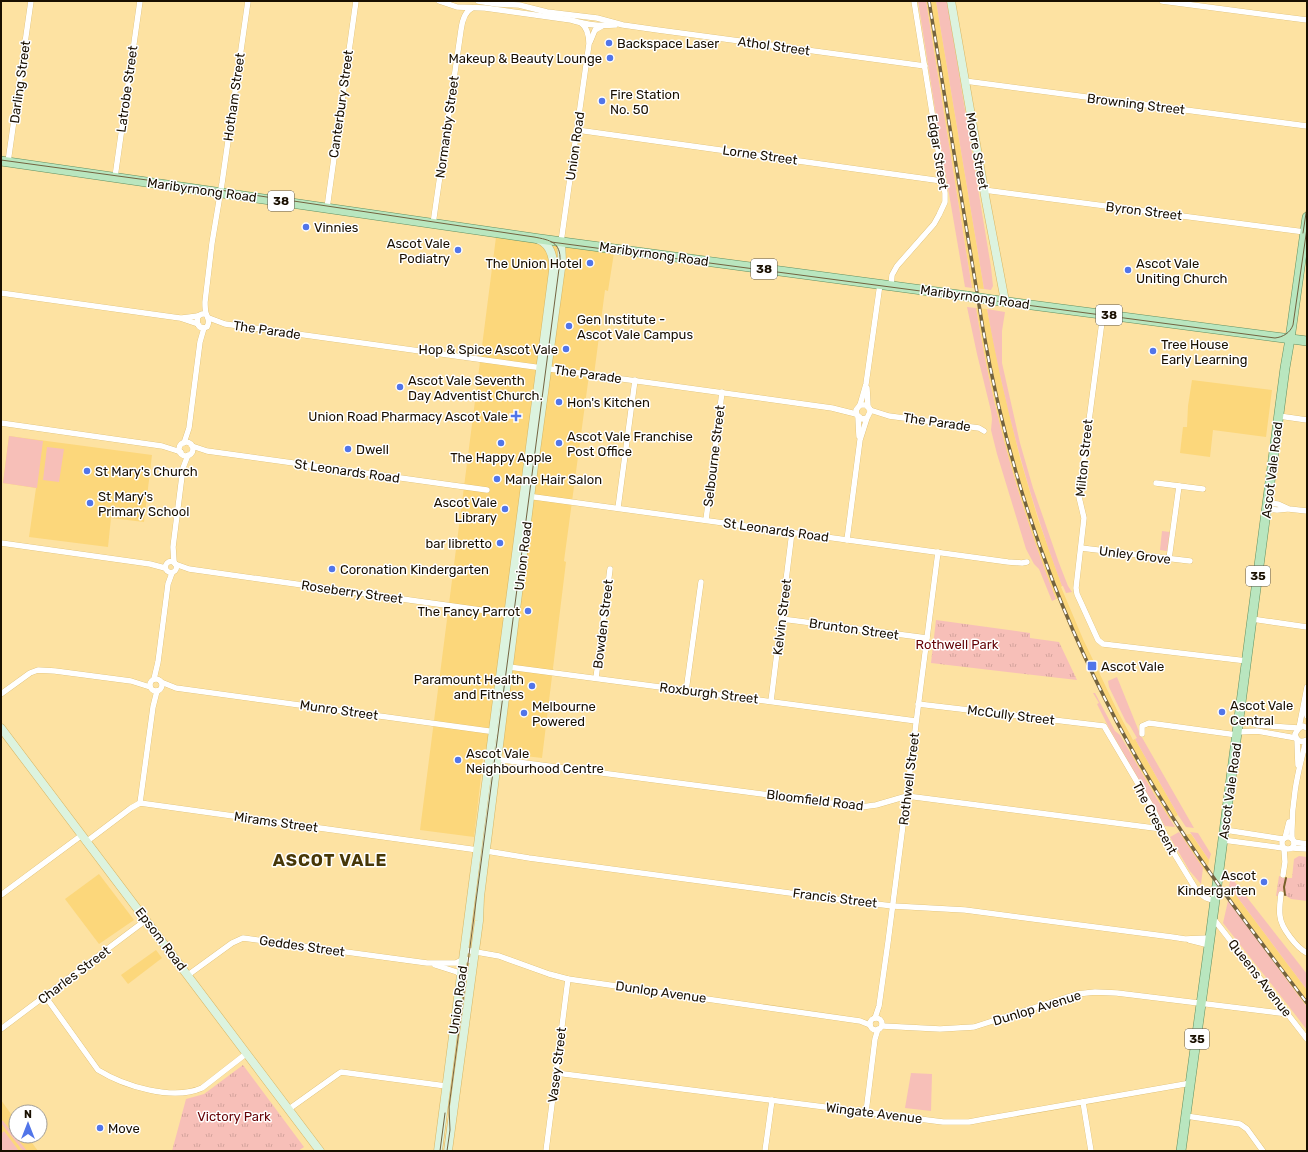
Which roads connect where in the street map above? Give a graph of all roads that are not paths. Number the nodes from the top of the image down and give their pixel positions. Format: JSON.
{"nodes":[{"id":1,"x":31,"y":1,"type":"edge"},
{"id":2,"x":140,"y":1,"type":"edge"},
{"id":3,"x":248,"y":1,"type":"edge"},
{"id":4,"x":356,"y":1,"type":"edge"},
{"id":5,"x":438,"y":1,"type":"edge"},
{"id":6,"x":467,"y":1,"type":"edge"},
{"id":7,"x":478,"y":1,"type":"edge"},
{"id":8,"x":518,"y":1,"type":"edge"},
{"id":9,"x":914,"y":1,"type":"edge"},
{"id":10,"x":951,"y":1,"type":"edge"},
{"id":11,"x":1162,"y":1,"type":"edge"},
{"id":12,"x":456,"y":5,"type":"edge"},
{"id":13,"x":509,"y":5,"type":"junction"},
{"id":14,"x":527,"y":5,"type":"edge"},
{"id":15,"x":469,"y":9,"type":"junction"},
{"id":16,"x":516,"y":13,"type":"junction"},
{"id":17,"x":585,"y":16,"type":"junction"},
{"id":18,"x":594,"y":17,"type":"junction"},
{"id":19,"x":1307,"y":20,"type":"edge"},
{"id":20,"x":584,"y":25,"type":"junction"},
{"id":21,"x":623,"y":25,"type":"junction"},
{"id":22,"x":595,"y":28,"type":"junction"},
{"id":23,"x":461,"y":30,"type":"junction"},
{"id":24,"x":588,"y":50,"type":"junction"},
{"id":25,"x":925,"y":66,"type":"junction"},
{"id":26,"x":966,"y":82,"type":"junction"},
{"id":27,"x":1307,"y":126,"type":"edge"},
{"id":28,"x":577,"y":130,"type":"junction"},
{"id":29,"x":5,"y":162,"type":"edge"},
{"id":30,"x":115,"y":177,"type":"junction"},
{"id":31,"x":942,"y":180,"type":"junction"},
{"id":32,"x":984,"y":190,"type":"junction"},
{"id":33,"x":220,"y":192,"type":"junction"},
{"id":34,"x":327,"y":208,"type":"junction"},
{"id":35,"x":1307,"y":217,"type":"edge"},
{"id":36,"x":433,"y":224,"type":"junction"},
{"id":37,"x":1306,"y":229,"type":"edge"},
{"id":38,"x":535,"y":238,"type":"junction"},
{"id":39,"x":572,"y":243,"type":"junction"},
{"id":40,"x":560,"y":245,"type":"junction"},
{"id":41,"x":562,"y":259,"type":"junction"},
{"id":42,"x":553,"y":271,"type":"junction"},
{"id":43,"x":880,"y":284,"type":"junction"},
{"id":44,"x":891,"y":286,"type":"junction"},
{"id":45,"x":1,"y":293,"type":"edge"},
{"id":46,"x":1004,"y":301,"type":"junction"},
{"id":47,"x":1103,"y":314,"type":"junction"},
{"id":48,"x":204,"y":315,"type":"junction"},
{"id":49,"x":180,"y":318,"type":"junction"},
{"id":50,"x":225,"y":324,"type":"junction"},
{"id":51,"x":202,"y":326,"type":"junction"},
{"id":52,"x":1290,"y":339,"type":"junction"},
{"id":53,"x":1307,"y":341,"type":"edge"},
{"id":54,"x":544,"y":368,"type":"junction"},
{"id":55,"x":635,"y":380,"type":"junction"},
{"id":56,"x":866,"y":384,"type":"junction"},
{"id":57,"x":722,"y":392,"type":"junction"},
{"id":58,"x":858,"y":411,"type":"junction"},
{"id":59,"x":868,"y":413,"type":"junction"},
{"id":60,"x":1279,"y":416,"type":"junction"},
{"id":61,"x":1307,"y":420,"type":"edge"},
{"id":62,"x":1,"y":423,"type":"edge"},
{"id":63,"x":984,"y":431,"type":"dead end"},
{"id":64,"x":860,"y":440,"type":"junction"},
{"id":65,"x":186,"y":449,"type":"junction"},
{"id":66,"x":1156,"y":483,"type":"dead end"},
{"id":67,"x":1179,"y":486,"type":"junction"},
{"id":68,"x":1203,"y":489,"type":"dead end"},
{"id":69,"x":487,"y":490,"type":"dead end"},
{"id":70,"x":527,"y":496,"type":"junction"},
{"id":71,"x":1267,"y":506,"type":"junction"},
{"id":72,"x":618,"y":508,"type":"junction"},
{"id":73,"x":1307,"y":511,"type":"edge"},
{"id":74,"x":706,"y":520,"type":"junction"},
{"id":75,"x":792,"y":532,"type":"junction"},
{"id":76,"x":846,"y":540,"type":"junction"},
{"id":77,"x":1,"y":543,"type":"edge"},
{"id":78,"x":1081,"y":548,"type":"junction"},
{"id":79,"x":938,"y":552,"type":"junction"},
{"id":80,"x":1169,"y":559,"type":"junction"},
{"id":81,"x":1190,"y":561,"type":"dead end"},
{"id":82,"x":1028,"y":562,"type":"dead end"},
{"id":83,"x":170,"y":567,"type":"junction"},
{"id":84,"x":610,"y":569,"type":"dead end"},
{"id":85,"x":700,"y":582,"type":"dead end"},
{"id":86,"x":512,"y":614,"type":"junction"},
{"id":87,"x":782,"y":619,"type":"junction"},
{"id":88,"x":1252,"y":619,"type":"junction"},
{"id":89,"x":1307,"y":627,"type":"edge"},
{"id":90,"x":927,"y":638,"type":"junction"},
{"id":91,"x":1247,"y":661,"type":"junction"},
{"id":92,"x":505,"y":666,"type":"junction"},
{"id":93,"x":596,"y":678,"type":"junction"},
{"id":94,"x":155,"y":685,"type":"junction"},
{"id":95,"x":1307,"y":687,"type":"edge"},
{"id":96,"x":686,"y":691,"type":"junction"},
{"id":97,"x":1,"y":694,"type":"edge"},
{"id":98,"x":1305,"y":700,"type":"junction"},
{"id":99,"x":771,"y":701,"type":"junction"},
{"id":100,"x":918,"y":704,"type":"junction"},
{"id":101,"x":1307,"y":716,"type":"edge"},
{"id":102,"x":1240,"y":718,"type":"junction"},
{"id":103,"x":916,"y":721,"type":"junction"},
{"id":104,"x":1104,"y":726,"type":"joint"},
{"id":105,"x":1,"y":728,"type":"edge"},
{"id":106,"x":1298,"y":728,"type":"junction"},
{"id":107,"x":1307,"y":728,"type":"edge"},
{"id":108,"x":497,"y":732,"type":"junction"},
{"id":109,"x":1142,"y":734,"type":"dead end"},
{"id":110,"x":1238,"y":734,"type":"junction"},
{"id":111,"x":1297,"y":739,"type":"junction"},
{"id":112,"x":1307,"y":741,"type":"edge"},
{"id":113,"x":494,"y":758,"type":"junction"},
{"id":114,"x":1298,"y":771,"type":"junction"},
{"id":115,"x":907,"y":796,"type":"junction"},
{"id":116,"x":140,"y":804,"type":"junction"},
{"id":117,"x":1291,"y":816,"type":"junction"},
{"id":118,"x":1162,"y":829,"type":"junction"},
{"id":119,"x":1224,"y":835,"type":"junction"},
{"id":120,"x":84,"y":838,"type":"junction"},
{"id":121,"x":1284,"y":838,"type":"junction"},
{"id":122,"x":1307,"y":844,"type":"edge"},
{"id":123,"x":1289,"y":846,"type":"junction"},
{"id":124,"x":1307,"y":849,"type":"edge"},
{"id":125,"x":482,"y":850,"type":"junction"},
{"id":126,"x":1283,"y":875,"type":"dead end"},
{"id":127,"x":1281,"y":894,"type":"dead end"},
{"id":128,"x":1,"y":895,"type":"edge"},
{"id":129,"x":1215,"y":901,"type":"junction"},
{"id":130,"x":893,"y":906,"type":"junction"},
{"id":131,"x":1213,"y":918,"type":"junction"},
{"id":132,"x":146,"y":920,"type":"junction"},
{"id":133,"x":1210,"y":942,"type":"junction"},
{"id":134,"x":474,"y":952,"type":"junction"},
{"id":135,"x":1307,"y":954,"type":"edge"},
{"id":136,"x":464,"y":955,"type":"junction"},
{"id":137,"x":473,"y":961,"type":"junction"},
{"id":138,"x":427,"y":963,"type":"junction"},
{"id":139,"x":188,"y":975,"type":"junction"},
{"id":140,"x":462,"y":976,"type":"junction"},
{"id":141,"x":471,"y":977,"type":"junction"},
{"id":142,"x":568,"y":979,"type":"junction"},
{"id":143,"x":45,"y":996,"type":"junction"},
{"id":144,"x":1202,"y":1003,"type":"junction"},
{"id":145,"x":1288,"y":1014,"type":"junction"},
{"id":146,"x":876,"y":1024,"type":"junction"},
{"id":147,"x":1,"y":1029,"type":"edge"},
{"id":148,"x":1307,"y":1039,"type":"edge"},
{"id":149,"x":247,"y":1053,"type":"junction"},
{"id":150,"x":556,"y":1072,"type":"junction"},
{"id":151,"x":1190,"y":1083,"type":"junction"},
{"id":152,"x":446,"y":1086,"type":"junction"},
{"id":153,"x":457,"y":1087,"type":"junction"},
{"id":154,"x":772,"y":1100,"type":"junction"},
{"id":155,"x":1083,"y":1102,"type":"junction"},
{"id":156,"x":289,"y":1109,"type":"junction"},
{"id":157,"x":866,"y":1112,"type":"junction"},
{"id":158,"x":1186,"y":1116,"type":"junction"},
{"id":159,"x":318,"y":1150,"type":"edge"},
{"id":160,"x":439,"y":1151,"type":"edge"},
{"id":161,"x":448,"y":1151,"type":"edge"},
{"id":162,"x":546,"y":1151,"type":"edge"},
{"id":163,"x":765,"y":1151,"type":"edge"},
{"id":164,"x":1091,"y":1151,"type":"edge"},
{"id":165,"x":1181,"y":1151,"type":"edge"},
{"id":166,"x":1263,"y":1151,"type":"edge"}],
"edges":[{"from":1,"to":29,"type":"street","name":"Darling Street"},
{"from":2,"to":30,"type":"street","name":"Latrobe Street"},
{"from":3,"to":33,"type":"street","name":"Hotham Street"},
{"from":4,"to":34,"type":"street","name":"Canterbury Street"},
{"from":5,"to":12,"type":"street","name":"Athol Street"},
{"from":6,"to":15,"type":"street"},
{"from":7,"to":13,"type":"street","name":"Athol Street"},
{"from":8,"to":13,"type":"street"},
{"from":9,"to":25,"type":"street","name":"Edgar Street"},
{"from":10,"to":26,"type":"street","name":"Moore Street"},
{"from":11,"to":19,"type":"street"},
{"from":12,"to":15,"type":"street","name":"Athol Street"},
{"from":12,"to":23,"type":"street","name":"Normanby Street"},
{"from":13,"to":14,"type":"street","name":"Athol Street"},
{"from":14,"to":16,"type":"street"},
{"from":14,"to":17,"type":"street","name":"Athol Street"},
{"from":15,"to":16,"type":"street","name":"Athol Street"},
{"from":15,"to":23,"type":"street","name":"Normanby Street"},
{"from":16,"to":20,"type":"street","name":"Athol Street"},
{"from":17,"to":18,"type":"street","name":"Athol Street"},
{"from":17,"to":20,"type":"street","name":"Union Road"},
{"from":18,"to":21,"type":"street","name":"Athol Street"},
{"from":18,"to":22,"type":"street"},
{"from":20,"to":22,"type":"street","name":"Athol Street"},
{"from":20,"to":24,"type":"street","name":"Union Road"},
{"from":21,"to":22,"type":"street","name":"Athol Street"},
{"from":21,"to":25,"type":"street","name":"Athol Street"},
{"from":22,"to":24,"type":"street","name":"Union Road"},
{"from":23,"to":36,"type":"street","name":"Normanby Street"},
{"from":24,"to":28,"type":"street","name":"Union Road"},
{"from":25,"to":31,"type":"street","name":"Edgar Street"},
{"from":26,"to":27,"type":"street","name":"Browning Street"},
{"from":26,"to":32,"type":"street","name":"Moore Street"},
{"from":28,"to":31,"type":"street","name":"Lorne Street"},
{"from":28,"to":40,"type":"street","name":"Union Road"},
{"from":29,"to":30,"type":"main road","name":"Maribyrnong Road","number":"38"},
{"from":30,"to":33,"type":"main road","name":"Maribyrnong Road","number":"38"},
{"from":31,"to":44,"type":"street","name":"Edgar Street"},
{"from":32,"to":37,"type":"street","name":"Byron Street"},
{"from":32,"to":46,"type":"street","name":"Moore Street"},
{"from":33,"to":34,"type":"main road","name":"Maribyrnong Road","number":"38"},
{"from":33,"to":48,"type":"street","name":"Hotham Street"},
{"from":34,"to":36,"type":"main road","name":"Maribyrnong Road","number":"38"},
{"from":35,"to":37,"type":"main road","name":"Ascot Vale Road","number":"35"},
{"from":36,"to":38,"type":"main road","name":"Maribyrnong Road","number":"38"},
{"from":37,"to":52,"type":"main road","name":"Ascot Vale Road","number":"35"},
{"from":38,"to":40,"type":"main road","name":"Maribyrnong Road","number":"38"},
{"from":38,"to":42,"type":"street","name":"Union Road"},
{"from":39,"to":40,"type":"main road","name":"Maribyrnong Road","number":"38"},
{"from":39,"to":41,"type":"street","name":"Union Road"},
{"from":39,"to":43,"type":"main road","name":"Maribyrnong Road","number":"38"},
{"from":40,"to":41,"type":"street","name":"Union Road"},
{"from":40,"to":42,"type":"street","name":"Union Road"},
{"from":41,"to":54,"type":"street","name":"Union Road"},
{"from":42,"to":54,"type":"street","name":"Union Road"},
{"from":43,"to":44,"type":"main road","name":"Maribyrnong Road","number":"38"},
{"from":43,"to":56,"type":"street"},
{"from":44,"to":46,"type":"main road","name":"Maribyrnong Road","number":"38","bridge":true},
{"from":45,"to":49,"type":"street","name":"The Parade"},
{"from":46,"to":47,"type":"main road","name":"Maribyrnong Road","number":"38"},
{"from":47,"to":52,"type":"main road","name":"Maribyrnong Road","number":"38"},
{"from":47,"to":78,"type":"street","name":"Milton Street"},
{"from":48,"to":49,"type":"street","name":"The Parade"},
{"from":48,"to":50,"type":"street","name":"The Parade"},
{"from":48,"to":51,"type":"street"},
{"from":48,"to":51,"type":"street"},
{"from":49,"to":51,"type":"street","name":"The Parade"},
{"from":50,"to":51,"type":"street","name":"The Parade"},
{"from":50,"to":54,"type":"street","name":"The Parade"},
{"from":51,"to":65,"type":"street"},
{"from":52,"to":53,"type":"main road","name":"Maribyrnong Road","number":"38"},
{"from":52,"to":60,"type":"main road","name":"Ascot Vale Road","number":"35"},
{"from":54,"to":55,"type":"street","name":"The Parade"},
{"from":54,"to":70,"type":"street","name":"Union Road"},
{"from":55,"to":57,"type":"street","name":"The Parade"},
{"from":55,"to":72,"type":"street"},
{"from":56,"to":58,"type":"street"},
{"from":56,"to":59,"type":"street"},
{"from":57,"to":58,"type":"street","name":"The Parade"},
{"from":57,"to":74,"type":"street","name":"Selbourne Street"},
{"from":58,"to":59,"type":"street"},
{"from":58,"to":59,"type":"street"},
{"from":58,"to":64,"type":"street"},
{"from":59,"to":63,"type":"street","name":"The Parade"},
{"from":59,"to":64,"type":"street"},
{"from":60,"to":61,"type":"street"},
{"from":60,"to":71,"type":"main road","name":"Ascot Vale Road","number":"35"},
{"from":62,"to":65,"type":"street","name":"St Leonards Road"},
{"from":64,"to":76,"type":"street"},
{"from":65,"to":69,"type":"street","name":"St Leonards Road"},
{"from":65,"to":83,"type":"street"},
{"from":66,"to":67,"type":"street"},
{"from":67,"to":68,"type":"street"},
{"from":67,"to":80,"type":"street"},
{"from":70,"to":72,"type":"street","name":"St Leonards Road"},
{"from":70,"to":86,"type":"street","name":"Union Road"},
{"from":71,"to":73,"type":"street"},
{"from":71,"to":88,"type":"main road","name":"Ascot Vale Road","number":"35"},
{"from":72,"to":74,"type":"street","name":"St Leonards Road"},
{"from":74,"to":75,"type":"street","name":"St Leonards Road"},
{"from":75,"to":76,"type":"street","name":"St Leonards Road"},
{"from":75,"to":87,"type":"street","name":"Kelvin Street"},
{"from":76,"to":79,"type":"street","name":"St Leonards Road"},
{"from":77,"to":83,"type":"street","name":"Roseberry Street"},
{"from":78,"to":80,"type":"street","name":"Unley Grove"},
{"from":78,"to":91,"type":"street","name":"Milton Street"},
{"from":79,"to":82,"type":"street","name":"St Leonards Road"},
{"from":79,"to":90,"type":"street","name":"Rothwell Street"},
{"from":80,"to":81,"type":"street","name":"Unley Grove"},
{"from":83,"to":86,"type":"street","name":"Roseberry Street"},
{"from":83,"to":94,"type":"street"},
{"from":84,"to":93,"type":"street","name":"Bowden Street"},
{"from":85,"to":96,"type":"street"},
{"from":86,"to":92,"type":"street","name":"Union Road"},
{"from":87,"to":90,"type":"street","name":"Brunton Street"},
{"from":87,"to":99,"type":"street","name":"Kelvin Street"},
{"from":88,"to":89,"type":"street"},
{"from":88,"to":91,"type":"main road","name":"Ascot Vale Road","number":"35"},
{"from":90,"to":100,"type":"street","name":"Rothwell Street"},
{"from":91,"to":102,"type":"main road","name":"Ascot Vale Road","number":"35"},
{"from":92,"to":93,"type":"street","name":"Roxburgh Street"},
{"from":92,"to":108,"type":"street","name":"Union Road"},
{"from":93,"to":96,"type":"street","name":"Roxburgh Street"},
{"from":94,"to":97,"type":"street","name":"Munro Street"},
{"from":94,"to":108,"type":"street","name":"Munro Street"},
{"from":94,"to":116,"type":"street"},
{"from":95,"to":98,"type":"street"},
{"from":96,"to":99,"type":"street","name":"Roxburgh Street"},
{"from":98,"to":101,"type":"street"},
{"from":98,"to":106,"type":"street"},
{"from":99,"to":103,"type":"street","name":"Roxburgh Street"},
{"from":100,"to":103,"type":"street","name":"Rothwell Street"},
{"from":100,"to":104,"type":"street","name":"McCully Street"},
{"from":102,"to":106,"type":"street"},
{"from":102,"to":110,"type":"main road","name":"Ascot Vale Road","number":"35"},
{"from":103,"to":115,"type":"street","name":"Rothwell Street"},
{"from":104,"to":118,"type":"street","name":"The Crescent"},
{"from":105,"to":120,"type":"street","name":"Epsom Road"},
{"from":106,"to":107,"type":"street"},
{"from":106,"to":111,"type":"street"},
{"from":108,"to":113,"type":"street","name":"Union Road"},
{"from":109,"to":110,"type":"street"},
{"from":110,"to":111,"type":"street"},
{"from":110,"to":119,"type":"main road","name":"Ascot Vale Road","number":"35"},
{"from":111,"to":112,"type":"street"},
{"from":111,"to":114,"type":"street"},
{"from":112,"to":114,"type":"street"},
{"from":113,"to":115,"type":"street","name":"Bloomfield Road"},
{"from":113,"to":125,"type":"street","name":"Union Road"},
{"from":114,"to":117,"type":"street"},
{"from":115,"to":118,"type":"street","name":"Bloomfield Road"},
{"from":115,"to":130,"type":"street","name":"Rothwell Street"},
{"from":116,"to":120,"type":"street"},
{"from":116,"to":125,"type":"street","name":"Mirams Street"},
{"from":117,"to":121,"type":"street"},
{"from":117,"to":123,"type":"street"},
{"from":118,"to":129,"type":"street","name":"The Crescent"},
{"from":119,"to":121,"type":"street"},
{"from":119,"to":123,"type":"street"},
{"from":119,"to":129,"type":"main road","name":"Ascot Vale Road","number":"35"},
{"from":120,"to":128,"type":"street"},
{"from":120,"to":132,"type":"street","name":"Epsom Road"},
{"from":121,"to":123,"type":"street"},
{"from":121,"to":123,"type":"street"},
{"from":122,"to":123,"type":"street"},
{"from":123,"to":124,"type":"street"},
{"from":123,"to":126,"type":"street"},
{"from":125,"to":130,"type":"street","name":"Francis Street"},
{"from":125,"to":134,"type":"street","name":"Union Road"},
{"from":125,"to":136,"type":"street","name":"Union Road"},
{"from":127,"to":135,"type":"street"},
{"from":129,"to":131,"type":"main road","name":"Ascot Vale Road","number":"35"},
{"from":130,"to":133,"type":"street","name":"Francis Street"},
{"from":130,"to":146,"type":"street","name":"Rothwell Street"},
{"from":131,"to":133,"type":"main road","name":"Ascot Vale Road","number":"35"},
{"from":131,"to":145,"type":"street","name":"Queens Avenue"},
{"from":132,"to":139,"type":"street","name":"Epsom Road"},
{"from":132,"to":143,"type":"street","name":"Charles Street"},
{"from":133,"to":144,"type":"main road","name":"Ascot Vale Road","number":"35"},
{"from":134,"to":136,"type":"street","name":"Dunlop Avenue"},
{"from":134,"to":137,"type":"street","name":"Union Road"},
{"from":134,"to":142,"type":"street","name":"Dunlop Avenue"},
{"from":136,"to":137,"type":"street","name":"Geddes Street"},
{"from":136,"to":138,"type":"street","name":"Geddes Street"},
{"from":136,"to":140,"type":"street","name":"Union Road"},
{"from":137,"to":141,"type":"street","name":"Union Road"},
{"from":138,"to":139,"type":"street","name":"Geddes Street"},
{"from":138,"to":140,"type":"street","name":"Geddes Street"},
{"from":139,"to":149,"type":"street","name":"Epsom Road"},
{"from":140,"to":141,"type":"street","name":"Geddes Street"},
{"from":140,"to":152,"type":"street","name":"Union Road"},
{"from":141,"to":153,"type":"street","name":"Union Road"},
{"from":142,"to":146,"type":"street","name":"Dunlop Avenue"},
{"from":142,"to":150,"type":"street","name":"Vasey Street"},
{"from":143,"to":147,"type":"street","name":"Charles Street"},
{"from":143,"to":149,"type":"street"},
{"from":144,"to":145,"type":"street","name":"Dunlop Avenue"},
{"from":144,"to":146,"type":"street","name":"Dunlop Avenue"},
{"from":144,"to":151,"type":"main road","name":"Ascot Vale Road","number":"35"},
{"from":145,"to":148,"type":"street","name":"Queens Avenue"},
{"from":146,"to":157,"type":"street","name":"Rothwell Street"},
{"from":149,"to":156,"type":"street","name":"Epsom Road"},
{"from":150,"to":154,"type":"street","name":"Wingate Avenue"},
{"from":150,"to":162,"type":"street","name":"Vasey Street"},
{"from":151,"to":155,"type":"street","name":"Wingate Avenue"},
{"from":151,"to":158,"type":"main road","name":"Ascot Vale Road","number":"35"},
{"from":152,"to":153,"type":"street"},
{"from":152,"to":156,"type":"street"},
{"from":152,"to":160,"type":"street","name":"Union Road"},
{"from":153,"to":161,"type":"street","name":"Union Road"},
{"from":154,"to":157,"type":"street","name":"Wingate Avenue"},
{"from":154,"to":163,"type":"street"},
{"from":155,"to":157,"type":"street","name":"Wingate Avenue"},
{"from":155,"to":164,"type":"street"},
{"from":156,"to":159,"type":"street","name":"Epsom Road"},
{"from":158,"to":165,"type":"main road","name":"Ascot Vale Road","number":"35"},
{"from":158,"to":166,"type":"street"}]}
